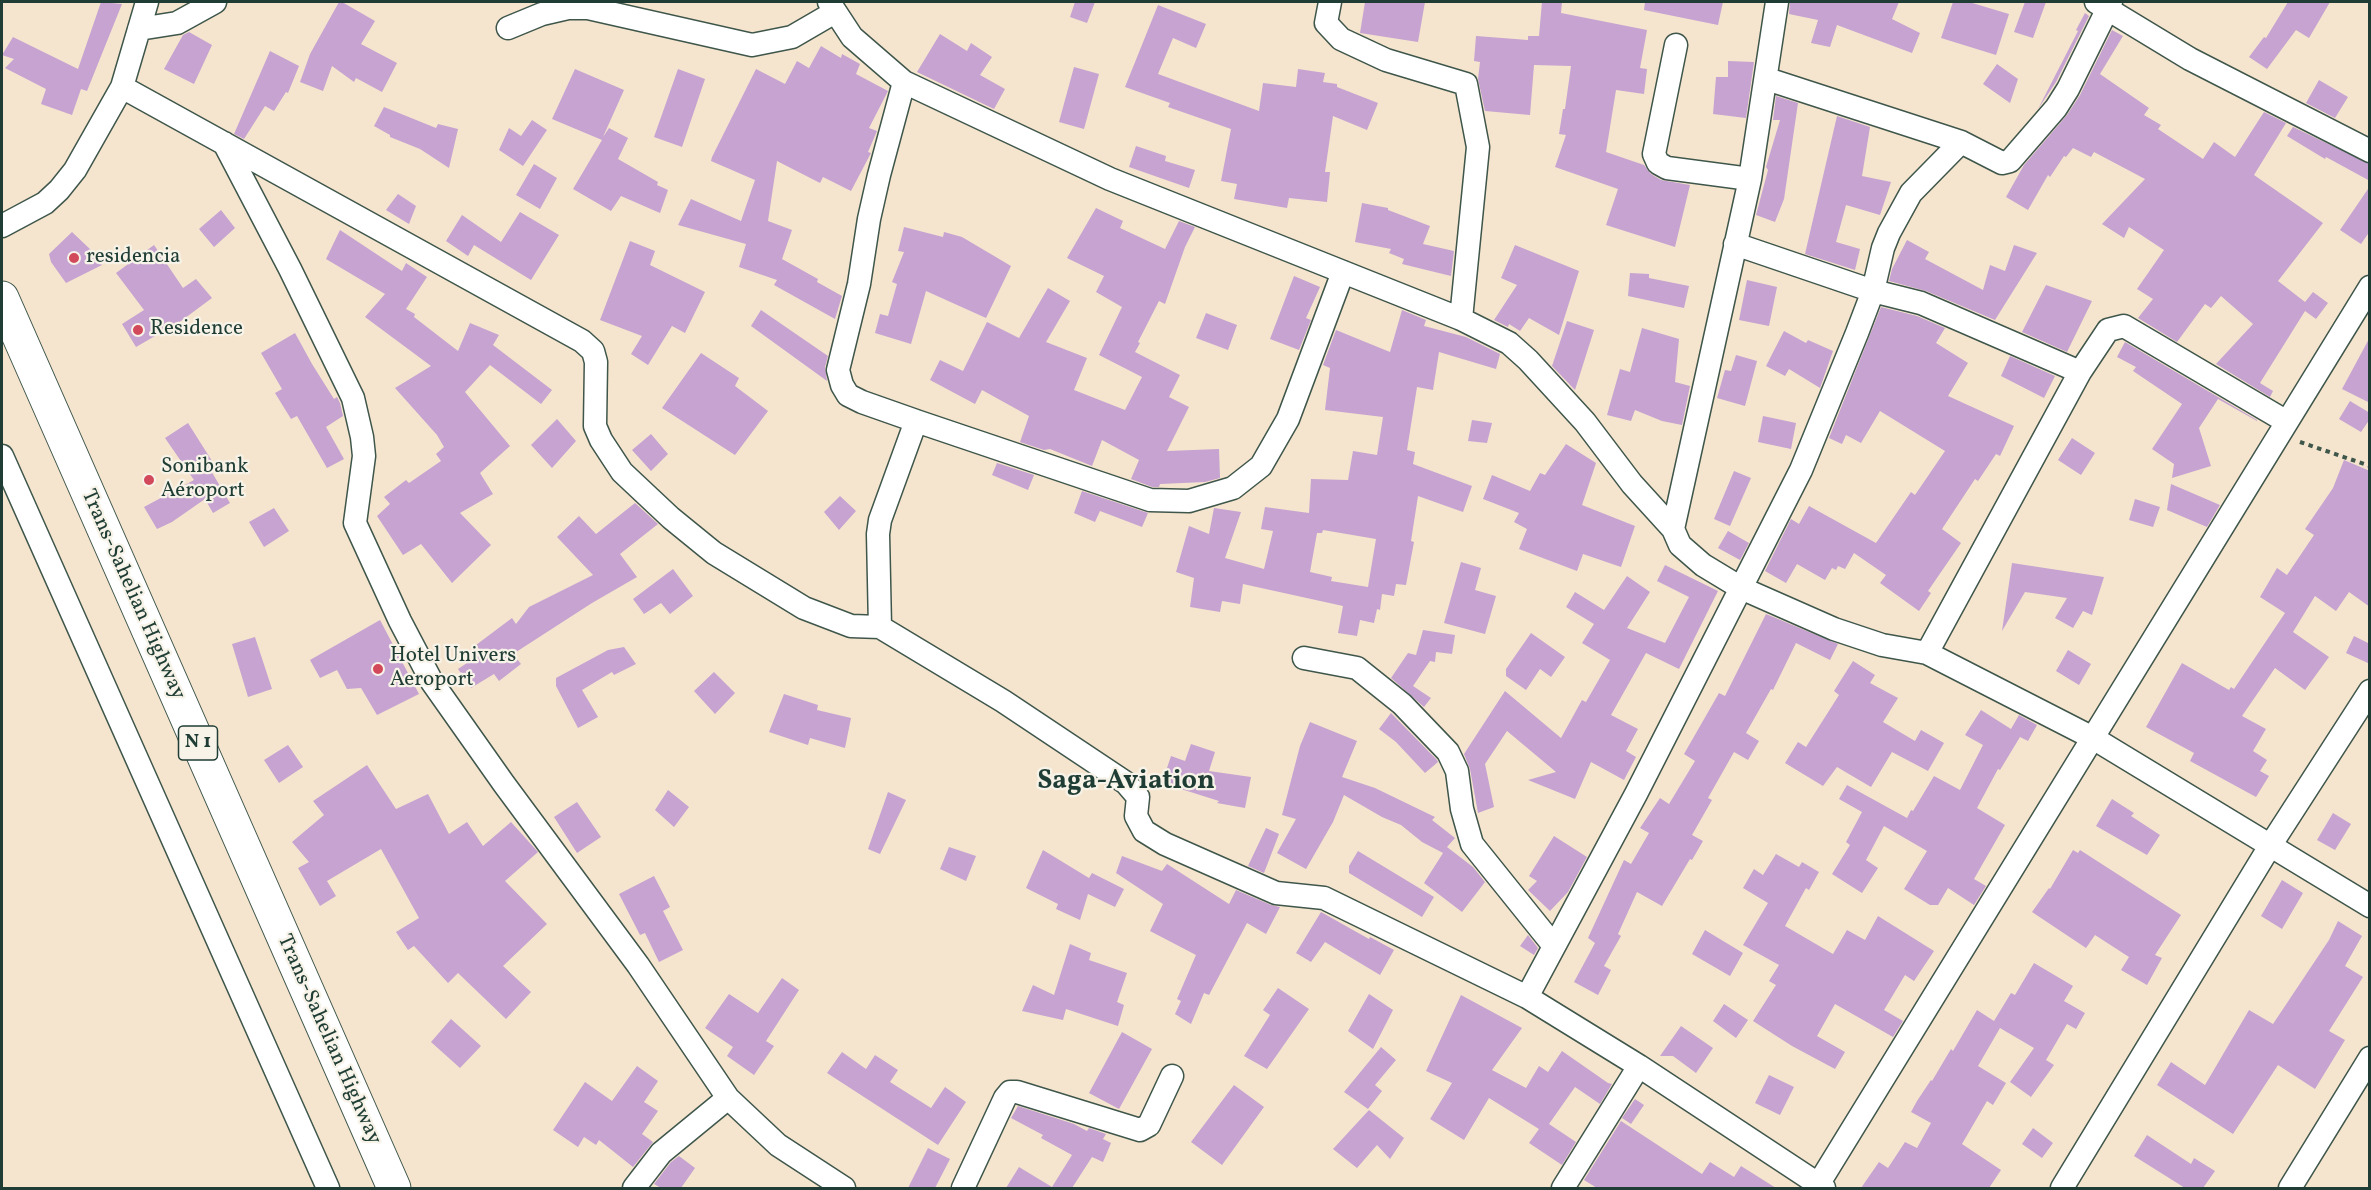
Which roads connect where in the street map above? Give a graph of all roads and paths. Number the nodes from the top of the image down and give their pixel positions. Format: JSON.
{"nodes":[{"id":1,"x":147,"y":2,"type":"edge"},
{"id":2,"x":215,"y":2,"type":"edge"},
{"id":3,"x":1330,"y":2,"type":"edge"},
{"id":4,"x":1776,"y":2,"type":"edge"},
{"id":5,"x":2105,"y":4,"type":"edge"},
{"id":6,"x":832,"y":7,"type":"edge"},
{"id":7,"x":508,"y":28,"type":"dead end"},
{"id":8,"x":139,"y":29,"type":"junction"},
{"id":9,"x":1676,"y":45,"type":"dead end"},
{"id":10,"x":1767,"y":79,"type":"junction"},
{"id":11,"x":904,"y":82,"type":"junction"},
{"id":12,"x":122,"y":87,"type":"junction"},
{"id":13,"x":1960,"y":142,"type":"junction"},
{"id":14,"x":224,"y":143,"type":"junction"},
{"id":15,"x":2370,"y":151,"type":"edge"},
{"id":16,"x":1750,"y":179,"type":"junction"},
{"id":17,"x":2,"y":226,"type":"edge"},
{"id":18,"x":1735,"y":244,"type":"junction"},
{"id":19,"x":1343,"y":272,"type":"junction"},
{"id":20,"x":2370,"y":287,"type":"edge"},
{"id":21,"x":1873,"y":291,"type":"junction"},
{"id":22,"x":2,"y":298,"type":"edge"},
{"id":23,"x":1461,"y":319,"type":"junction"},
{"id":24,"x":2080,"y":372,"type":"junction"},
{"id":25,"x":916,"y":421,"type":"junction"},
{"id":26,"x":2284,"y":427,"type":"junction"},
{"id":27,"x":2,"y":456,"type":"edge"},
{"id":28,"x":2370,"y":466,"type":"edge"},
{"id":29,"x":1673,"y":529,"type":"junction"},
{"id":30,"x":1741,"y":588,"type":"junction"},
{"id":31,"x":880,"y":627,"type":"junction"},
{"id":32,"x":1927,"y":652,"type":"junction"},
{"id":33,"x":1304,"y":658,"type":"dead end"},
{"id":34,"x":2370,"y":692,"type":"edge"},
{"id":35,"x":2093,"y":738,"type":"junction"},
{"id":36,"x":2270,"y":846,"type":"junction"},
{"id":37,"x":2370,"y":906,"type":"edge"},
{"id":38,"x":1554,"y":946,"type":"junction"},
{"id":39,"x":1527,"y":997,"type":"junction"},
{"id":40,"x":2370,"y":1058,"type":"edge"},
{"id":41,"x":1639,"y":1066,"type":"junction"},
{"id":42,"x":1172,"y":1076,"type":"dead end"},
{"id":43,"x":728,"y":1098,"type":"junction"},
{"id":44,"x":395,"y":1186,"type":"edge"},
{"id":45,"x":1820,"y":1187,"type":"edge"},
{"id":46,"x":328,"y":1188,"type":"edge"},
{"id":47,"x":634,"y":1188,"type":"edge"},
{"id":48,"x":843,"y":1188,"type":"edge"},
{"id":49,"x":963,"y":1188,"type":"edge"},
{"id":50,"x":1563,"y":1188,"type":"edge"},
{"id":51,"x":2062,"y":1188,"type":"edge"},
{"id":52,"x":2290,"y":1188,"type":"edge"}],
"edges":[{"from":1,"to":8,"type":"street"},
{"from":2,"to":8,"type":"street"},
{"from":3,"to":23,"type":"street"},
{"from":4,"to":10,"type":"street"},
{"from":5,"to":13,"type":"street"},
{"from":5,"to":15,"type":"street"},
{"from":6,"to":7,"type":"street"},
{"from":6,"to":11,"type":"street"},
{"from":8,"to":12,"type":"street"},
{"from":9,"to":16,"type":"street"},
{"from":10,"to":13,"type":"street"},
{"from":10,"to":16,"type":"street"},
{"from":11,"to":19,"type":"street"},
{"from":11,"to":25,"type":"street"},
{"from":12,"to":14,"type":"street"},
{"from":12,"to":17,"type":"street"},
{"from":13,"to":21,"type":"street"},
{"from":14,"to":31,"type":"street"},
{"from":14,"to":43,"type":"street"},
{"from":16,"to":18,"type":"street"},
{"from":18,"to":21,"type":"street"},
{"from":18,"to":29,"type":"street"},
{"from":19,"to":23,"type":"street"},
{"from":19,"to":25,"type":"street"},
{"from":20,"to":26,"type":"street"},
{"from":21,"to":24,"type":"street"},
{"from":21,"to":30,"type":"street"},
{"from":22,"to":44,"type":"highway","name":"Trans-Sahelian Highway","number":"N 1"},
{"from":23,"to":29,"type":"street"},
{"from":24,"to":26,"type":"street"},
{"from":24,"to":32,"type":"street"},
{"from":25,"to":31,"type":"street"},
{"from":26,"to":28,"type":"path"},
{"from":26,"to":35,"type":"street"},
{"from":27,"to":46,"type":"street"},
{"from":29,"to":30,"type":"street"},
{"from":30,"to":32,"type":"street"},
{"from":30,"to":38,"type":"street"},
{"from":31,"to":39,"type":"street"},
{"from":32,"to":35,"type":"street"},
{"from":33,"to":38,"type":"street"},
{"from":34,"to":36,"type":"street"},
{"from":35,"to":36,"type":"street"},
{"from":35,"to":45,"type":"street"},
{"from":36,"to":37,"type":"street"},
{"from":36,"to":51,"type":"street"},
{"from":38,"to":39,"type":"street"},
{"from":39,"to":41,"type":"street"},
{"from":40,"to":52,"type":"street"},
{"from":41,"to":45,"type":"street"},
{"from":41,"to":50,"type":"street"},
{"from":42,"to":49,"type":"street"},
{"from":43,"to":47,"type":"street"},
{"from":43,"to":48,"type":"street"}]}
